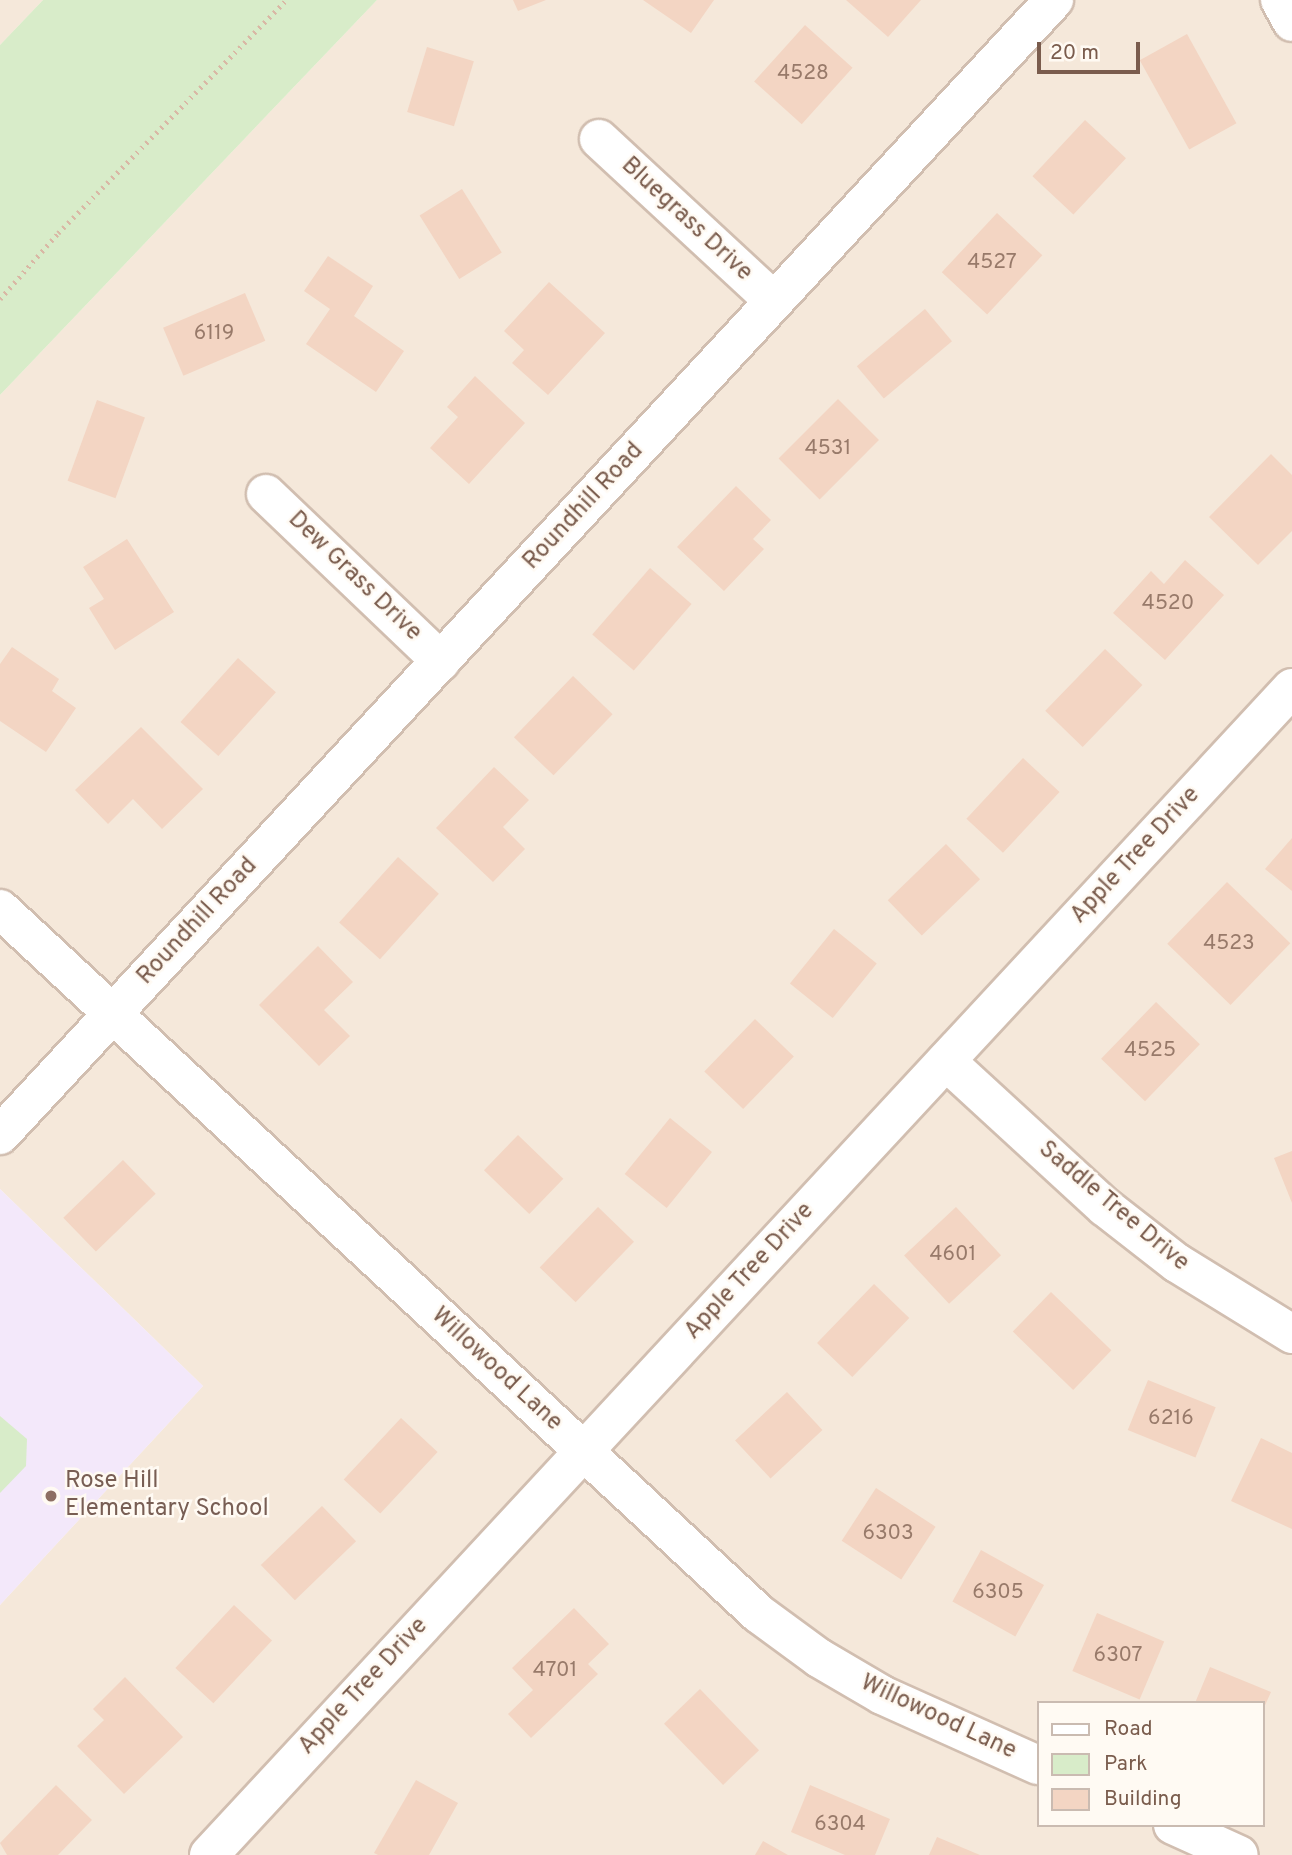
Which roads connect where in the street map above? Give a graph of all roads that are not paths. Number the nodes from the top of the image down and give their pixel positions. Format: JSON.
{"nodes":[{"id":1,"x":1054,"y":0,"type":"edge"},
{"id":2,"x":1280,"y":0,"type":"edge"},
{"id":3,"x":1292,"y":22,"type":"edge"},
{"id":4,"x":599,"y":139,"type":"dead end"},
{"id":5,"x":774,"y":301,"type":"junction"},
{"id":6,"x":266,"y":494,"type":"dead end"},
{"id":7,"x":441,"y":662,"type":"junction"},
{"id":8,"x":1292,"y":688,"type":"edge"},
{"id":9,"x":0,"y":909,"type":"edge"},
{"id":10,"x":113,"y":1013,"type":"junction"},
{"id":11,"x":946,"y":1061,"type":"junction"},
{"id":12,"x":0,"y":1135,"type":"edge"},
{"id":13,"x":1292,"y":1334,"type":"edge"},
{"id":14,"x":583,"y":1452,"type":"junction"},
{"id":15,"x":1036,"y":1764,"type":"edge"},
{"id":16,"x":1177,"y":1827,"type":"edge"},
{"id":17,"x":216,"y":1852,"type":"edge"},
{"id":18,"x":1239,"y":1855,"type":"edge"}],
"edges":[{"from":1,"to":5,"type":"street","name":"Roundhill Road"},
{"from":2,"to":3,"type":"street"},
{"from":4,"to":5,"type":"street","name":"Bluegrass Drive"},
{"from":5,"to":7,"type":"street","name":"Roundhill Road"},
{"from":6,"to":7,"type":"street","name":"Dew Grass Drive"},
{"from":7,"to":10,"type":"street","name":"Roundhill Road"},
{"from":8,"to":11,"type":"street","name":"Apple Tree Drive"},
{"from":9,"to":10,"type":"street","name":"Willowood Lane"},
{"from":10,"to":12,"type":"street","name":"Roundhill Road"},
{"from":10,"to":14,"type":"street","name":"Willowood Lane"},
{"from":11,"to":13,"type":"street","name":"Saddle Tree Drive"},
{"from":11,"to":14,"type":"street","name":"Apple Tree Drive"},
{"from":14,"to":15,"type":"street","name":"Willowood Lane"},
{"from":14,"to":17,"type":"street","name":"Apple Tree Drive"},
{"from":16,"to":18,"type":"street"}]}
